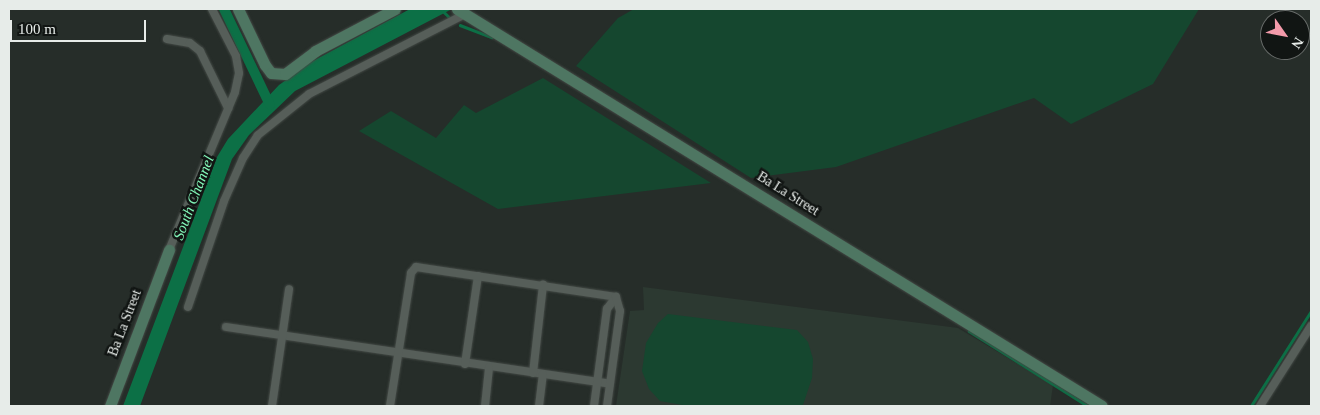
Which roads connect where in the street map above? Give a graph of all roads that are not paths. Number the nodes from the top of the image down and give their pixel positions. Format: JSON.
{"nodes":[{"id":1,"x":212,"y":9,"type":"edge"},
{"id":2,"x":238,"y":9,"type":"edge"},
{"id":3,"x":394,"y":9,"type":"edge"},
{"id":4,"x":462,"y":12,"type":"edge"},
{"id":5,"x":167,"y":39,"type":"dead end"},
{"id":6,"x":228,"y":108,"type":"junction"},
{"id":7,"x":169,"y":250,"type":"joint"},
{"id":8,"x":478,"y":276,"type":"junction"},
{"id":9,"x":542,"y":285,"type":"junction"},
{"id":10,"x":288,"y":290,"type":"dead end"},
{"id":11,"x":616,"y":297,"type":"junction"},
{"id":12,"x":188,"y":307,"type":"dead end"},
{"id":13,"x":1311,"y":326,"type":"edge"},
{"id":14,"x":226,"y":327,"type":"dead end"},
{"id":15,"x":280,"y":337,"type":"junction"},
{"id":16,"x":398,"y":355,"type":"junction"},
{"id":17,"x":465,"y":364,"type":"junction"},
{"id":18,"x":489,"y":367,"type":"junction"},
{"id":19,"x":533,"y":373,"type":"junction"},
{"id":20,"x":543,"y":374,"type":"junction"},
{"id":21,"x":597,"y":382,"type":"junction"},
{"id":22,"x":610,"y":384,"type":"junction"},
{"id":23,"x":110,"y":406,"type":"edge"},
{"id":24,"x":272,"y":406,"type":"edge"},
{"id":25,"x":390,"y":406,"type":"edge"},
{"id":26,"x":485,"y":406,"type":"edge"},
{"id":27,"x":539,"y":406,"type":"edge"},
{"id":28,"x":594,"y":406,"type":"edge"},
{"id":29,"x":607,"y":406,"type":"edge"},
{"id":30,"x":1102,"y":406,"type":"edge"},
{"id":31,"x":1260,"y":406,"type":"edge"}],
"edges":[{"from":1,"to":6,"type":"street"},
{"from":2,"to":3,"type":"street"},
{"from":4,"to":12,"type":"street"},
{"from":4,"to":30,"type":"street","name":"Ba La Street"},
{"from":5,"to":6,"type":"street"},
{"from":6,"to":7,"type":"street"},
{"from":7,"to":23,"type":"street","name":"Ba La Street"},
{"from":8,"to":9,"type":"street"},
{"from":8,"to":16,"type":"street"},
{"from":8,"to":17,"type":"street"},
{"from":9,"to":11,"type":"street"},
{"from":9,"to":19,"type":"street"},
{"from":10,"to":15,"type":"street"},
{"from":11,"to":21,"type":"street"},
{"from":11,"to":22,"type":"street"},
{"from":13,"to":31,"type":"street"},
{"from":14,"to":15,"type":"street"},
{"from":15,"to":16,"type":"street"},
{"from":15,"to":24,"type":"street"},
{"from":16,"to":17,"type":"street"},
{"from":16,"to":25,"type":"street"},
{"from":17,"to":18,"type":"street"},
{"from":18,"to":19,"type":"street"},
{"from":18,"to":26,"type":"street"},
{"from":19,"to":20,"type":"street"},
{"from":20,"to":21,"type":"street"},
{"from":20,"to":27,"type":"street"},
{"from":21,"to":22,"type":"street"},
{"from":21,"to":28,"type":"street"},
{"from":22,"to":29,"type":"street"}]}
